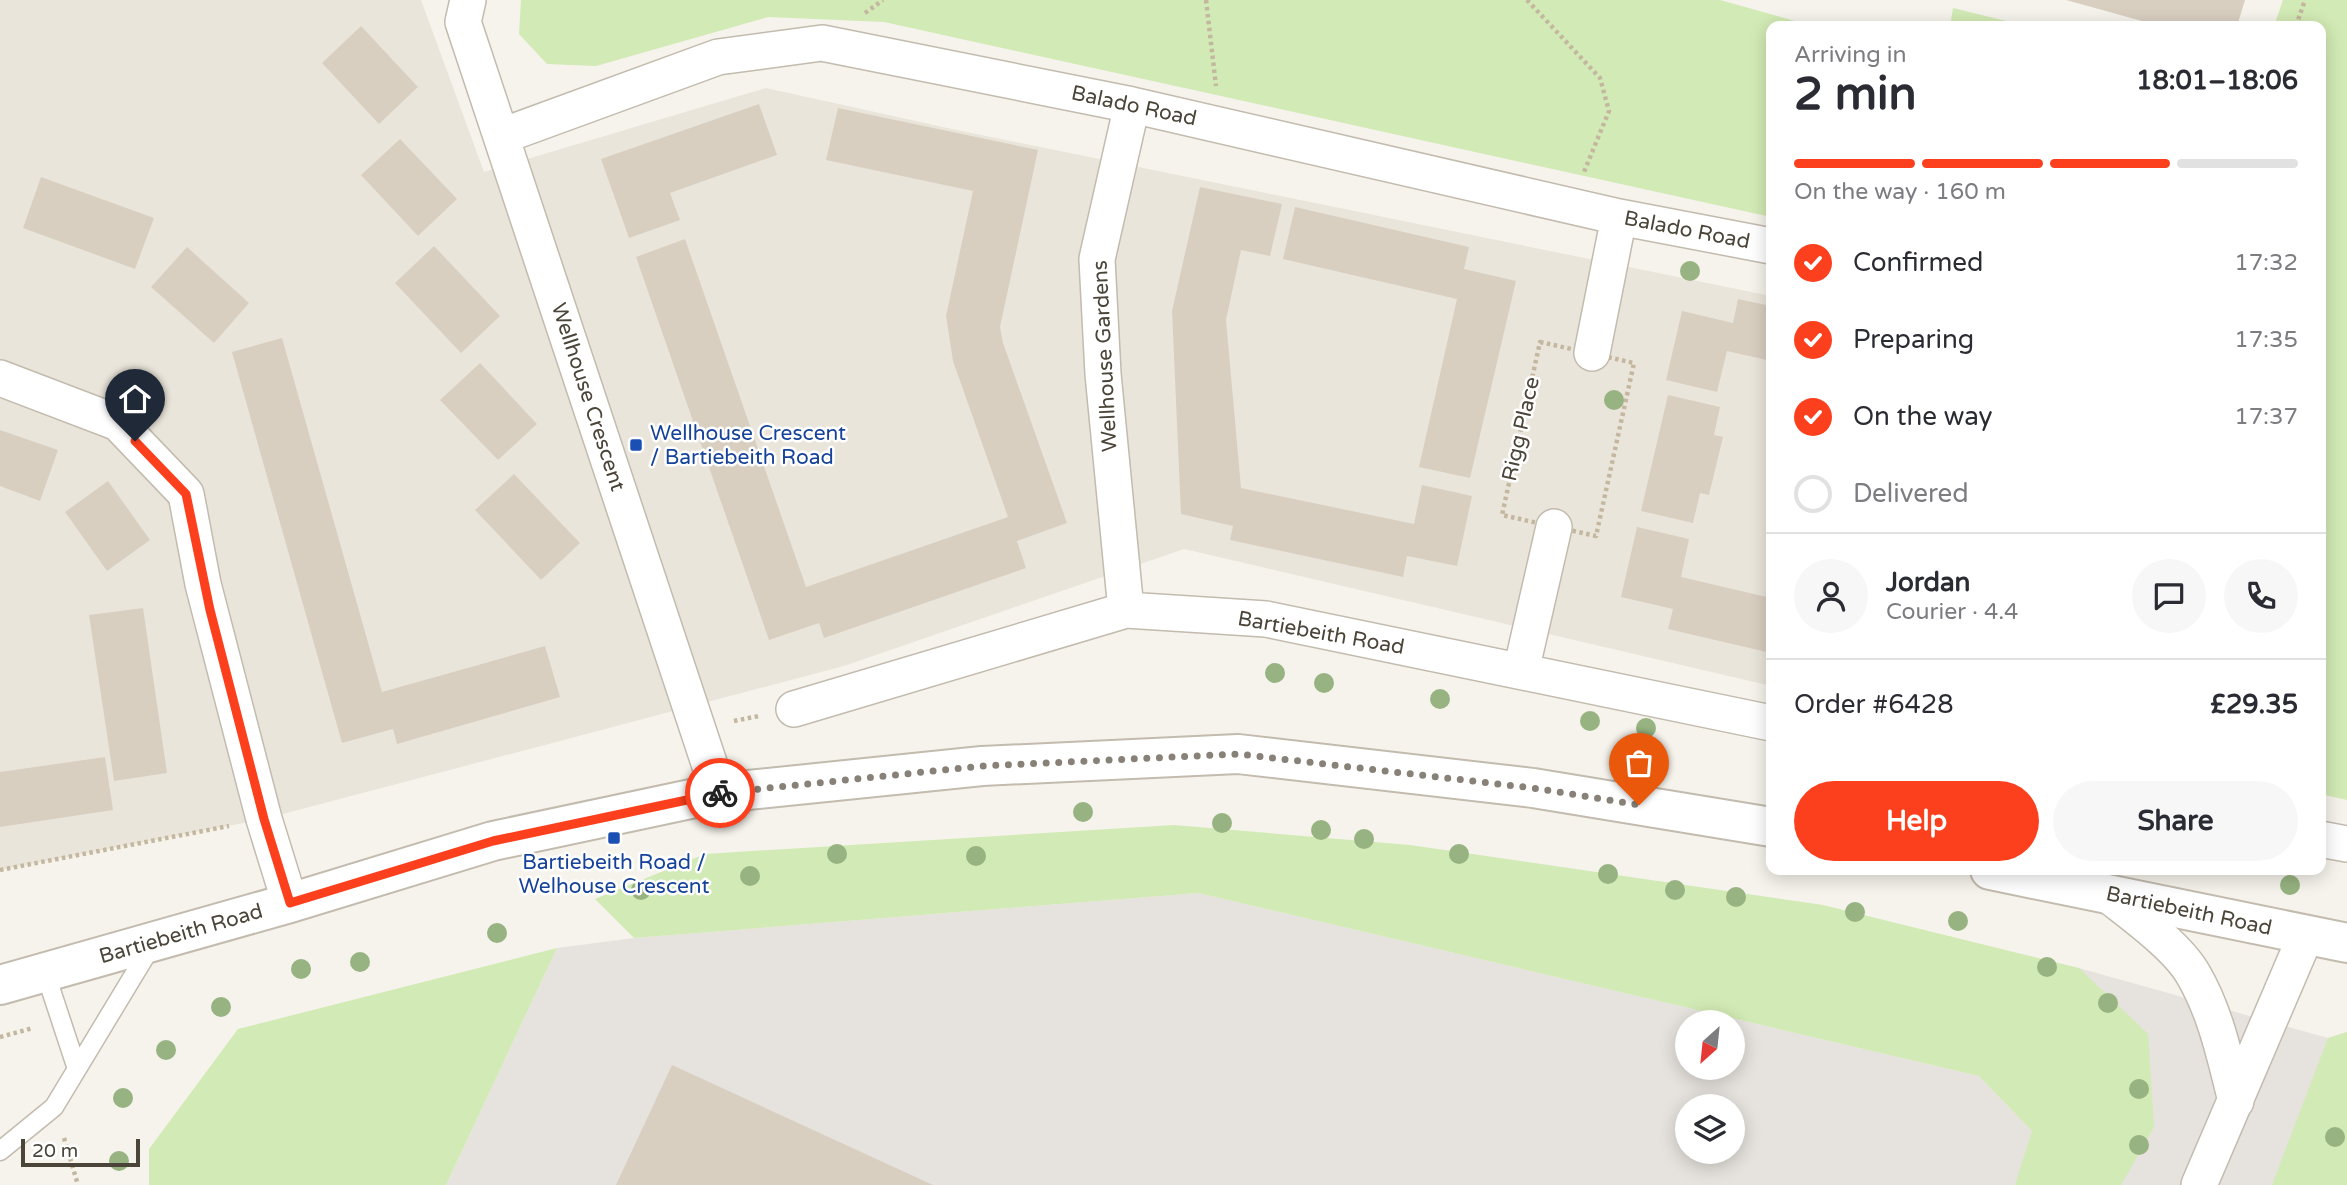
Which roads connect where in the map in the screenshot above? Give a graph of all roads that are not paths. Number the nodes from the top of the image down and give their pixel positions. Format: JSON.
{"nodes":[{"id":1,"x":468,"y":0,"type":"edge"},
{"id":2,"x":1132,"y":105,"type":"junction"},
{"id":3,"x":502,"y":135,"type":"junction"},
{"id":4,"x":1619,"y":217,"type":"junction"},
{"id":5,"x":1766,"y":245,"type":"edge"},
{"id":6,"x":1592,"y":353,"type":"road end"},
{"id":7,"x":0,"y":378,"type":"edge"},
{"id":8,"x":1554,"y":527,"type":"road end"},
{"id":9,"x":1126,"y":610,"type":"junction"},
{"id":10,"x":1521,"y":671,"type":"junction"},
{"id":11,"x":794,"y":709,"type":"road end"},
{"id":12,"x":1766,"y":722,"type":"edge"},
{"id":13,"x":719,"y":793,"type":"junction"},
{"id":14,"x":1766,"y":826,"type":"edge"},
{"id":15,"x":2326,"y":840,"type":"edge"},
{"id":16,"x":2347,"y":844,"type":"edge"},
{"id":17,"x":2014,"y":875,"type":"edge"},
{"id":18,"x":2107,"y":894,"type":"junction"},
{"id":19,"x":290,"y":903,"type":"junction"},
{"id":20,"x":2306,"y":935,"type":"junction"},
{"id":21,"x":154,"y":942,"type":"junction"},
{"id":22,"x":2347,"y":943,"type":"edge"},
{"id":23,"x":45,"y":972,"type":"junction"},
{"id":24,"x":0,"y":985,"type":"edge"},
{"id":25,"x":77,"y":1069,"type":"junction"},
{"id":26,"x":2236,"y":1101,"type":"junction"},
{"id":27,"x":0,"y":1151,"type":"edge"},
{"id":28,"x":2199,"y":1185,"type":"edge"}],
"edges":[{"from":1,"to":3,"type":"street","name":"Wellhouse Crescent"},
{"from":2,"to":3,"type":"street","name":"Balado Road"},
{"from":2,"to":4,"type":"street","name":"Balado Road"},
{"from":2,"to":9,"type":"street","name":"Wellhouse Gardens"},
{"from":3,"to":13,"type":"street","name":"Wellhouse Crescent"},
{"from":4,"to":5,"type":"street","name":"Balado Road"},
{"from":4,"to":6,"type":"street"},
{"from":7,"to":19,"type":"street"},
{"from":8,"to":10,"type":"street"},
{"from":9,"to":10,"type":"street","name":"Bartiebeith Road"},
{"from":9,"to":11,"type":"street","name":"Bartiebeith Road"},
{"from":10,"to":12,"type":"street","name":"Bartiebeith Road"},
{"from":13,"to":14,"type":"street","name":"Bartiebeith Road"},
{"from":13,"to":19,"type":"street","name":"Bartiebeith Road"},
{"from":15,"to":16,"type":"street"},
{"from":17,"to":18,"type":"street","name":"Bartiebeith Road"},
{"from":18,"to":20,"type":"street","name":"Bartiebeith Road"},
{"from":18,"to":26,"type":"street"},
{"from":19,"to":21,"type":"street","name":"Bartiebeith Road"},
{"from":20,"to":22,"type":"street","name":"Bartiebeith Road"},
{"from":20,"to":26,"type":"street"},
{"from":21,"to":23,"type":"street","name":"Bartiebeith Road"},
{"from":21,"to":25,"type":"lane"},
{"from":23,"to":24,"type":"street","name":"Bartiebeith Road"},
{"from":23,"to":25,"type":"lane"},
{"from":25,"to":27,"type":"lane"},
{"from":26,"to":28,"type":"street"}]}
